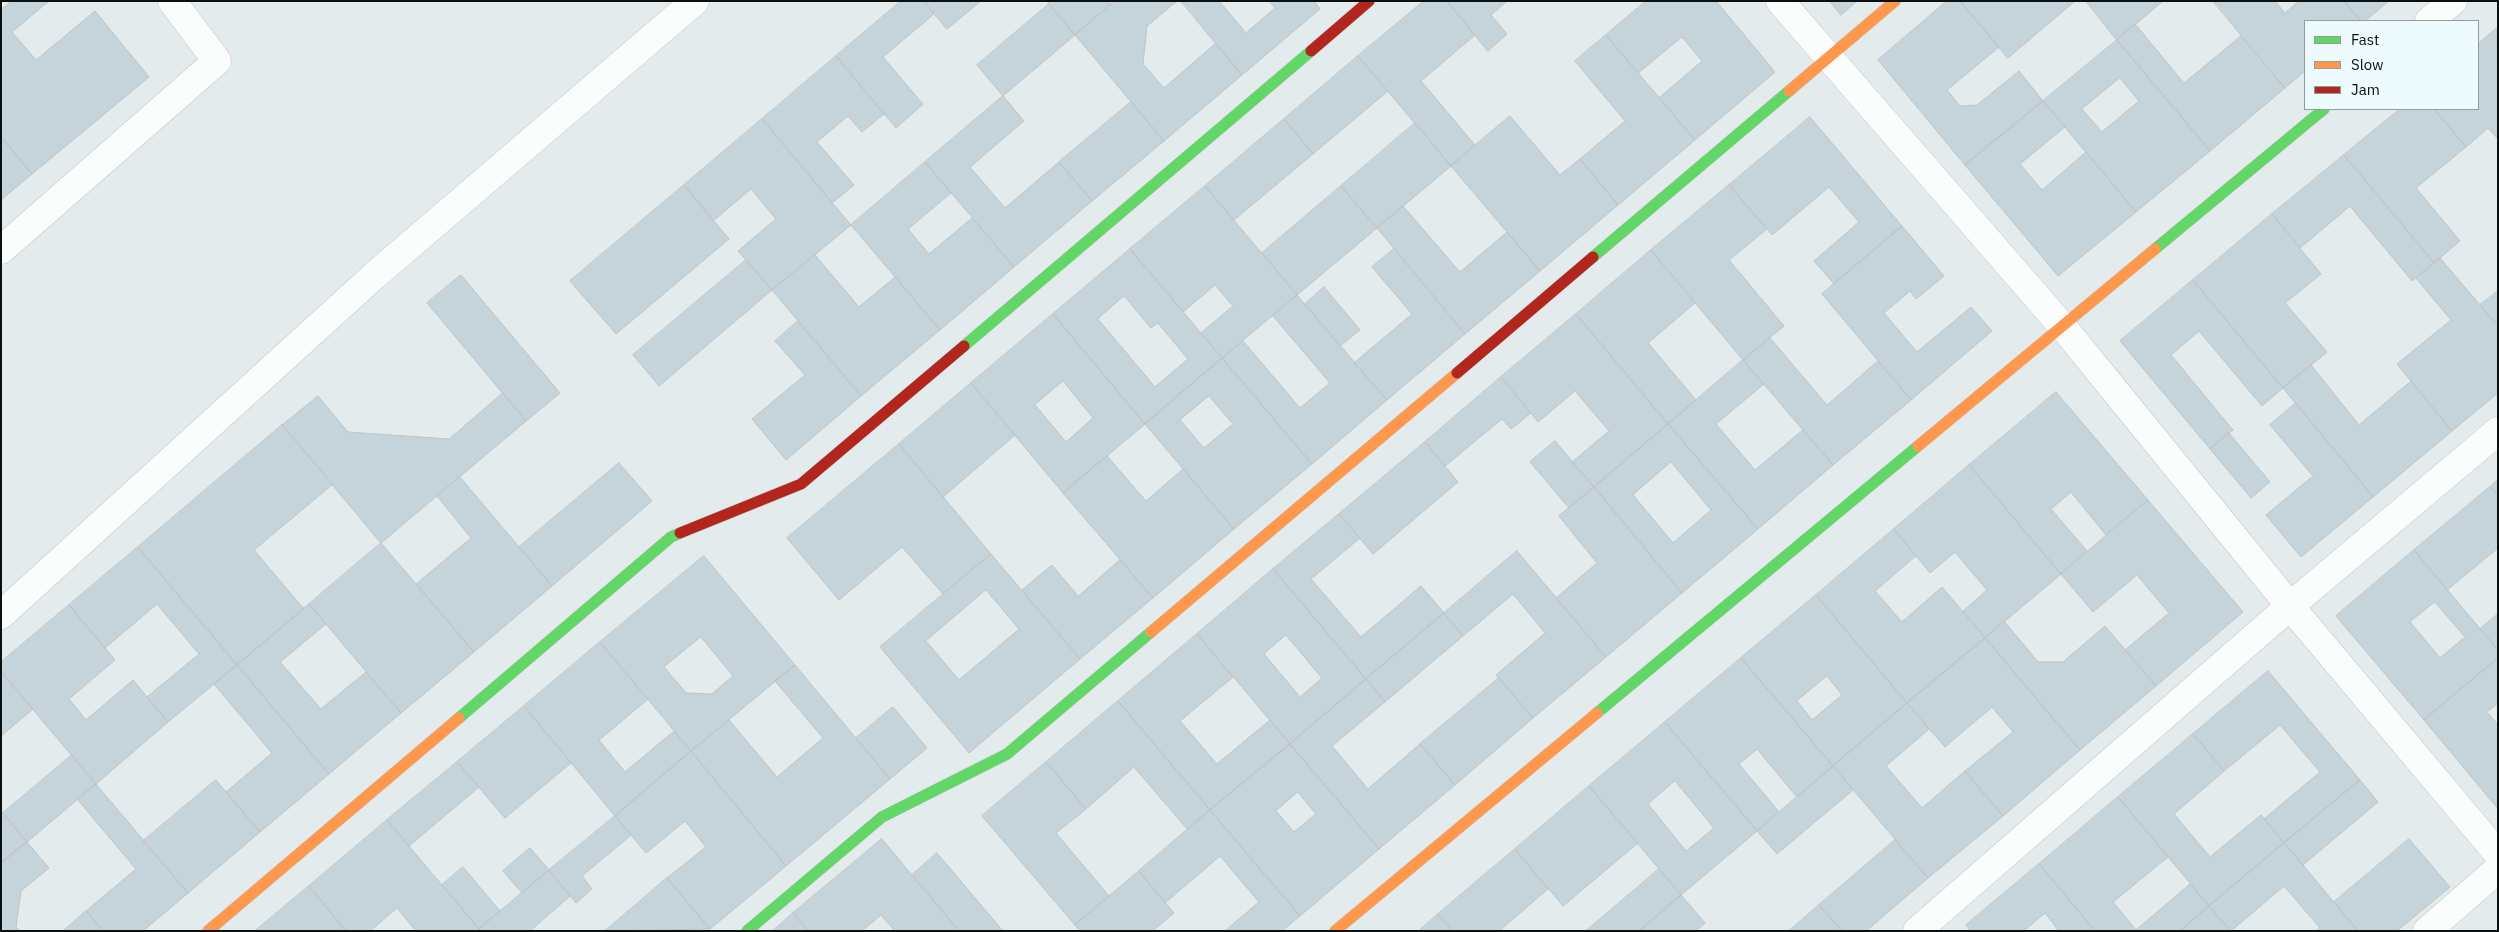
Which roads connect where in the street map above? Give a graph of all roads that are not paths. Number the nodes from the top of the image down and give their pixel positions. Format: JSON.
{"nodes":[{"id":1,"x":172,"y":1,"type":"edge"},
{"id":2,"x":695,"y":1,"type":"edge"},
{"id":3,"x":1369,"y":1,"type":"edge"},
{"id":4,"x":1780,"y":1,"type":"edge"},
{"id":5,"x":1894,"y":1,"type":"edge"},
{"id":6,"x":2453,"y":1,"type":"edge"},
{"id":7,"x":2430,"y":20,"type":"edge"},
{"id":8,"x":1827,"y":57,"type":"junction"},
{"id":9,"x":2323,"y":110,"type":"edge"},
{"id":10,"x":1,"y":250,"type":"edge"},
{"id":11,"x":2063,"y":326,"type":"junction"},
{"id":12,"x":2498,"y":432,"type":"edge"},
{"id":13,"x":2290,"y":606,"type":"junction"},
{"id":14,"x":1,"y":614,"type":"edge"},
{"id":15,"x":2498,"y":854,"type":"edge"},
{"id":16,"x":2498,"y":869,"type":"edge"},
{"id":17,"x":208,"y":931,"type":"edge"},
{"id":18,"x":748,"y":931,"type":"edge"},
{"id":19,"x":1335,"y":931,"type":"edge"},
{"id":20,"x":1917,"y":931,"type":"edge"},
{"id":21,"x":2427,"y":931,"type":"edge"}],
"edges":[{"from":1,"to":10,"type":"street"},
{"from":2,"to":14,"type":"street"},
{"from":3,"to":17,"type":"street"},
{"from":4,"to":8,"type":"street"},
{"from":5,"to":8,"type":"street"},
{"from":6,"to":7,"type":"street"},
{"from":8,"to":11,"type":"street"},
{"from":8,"to":18,"type":"street"},
{"from":9,"to":11,"type":"street"},
{"from":11,"to":13,"type":"street"},
{"from":11,"to":19,"type":"street"},
{"from":12,"to":13,"type":"street"},
{"from":13,"to":15,"type":"street"},
{"from":13,"to":20,"type":"street"},
{"from":16,"to":21,"type":"street"}]}
